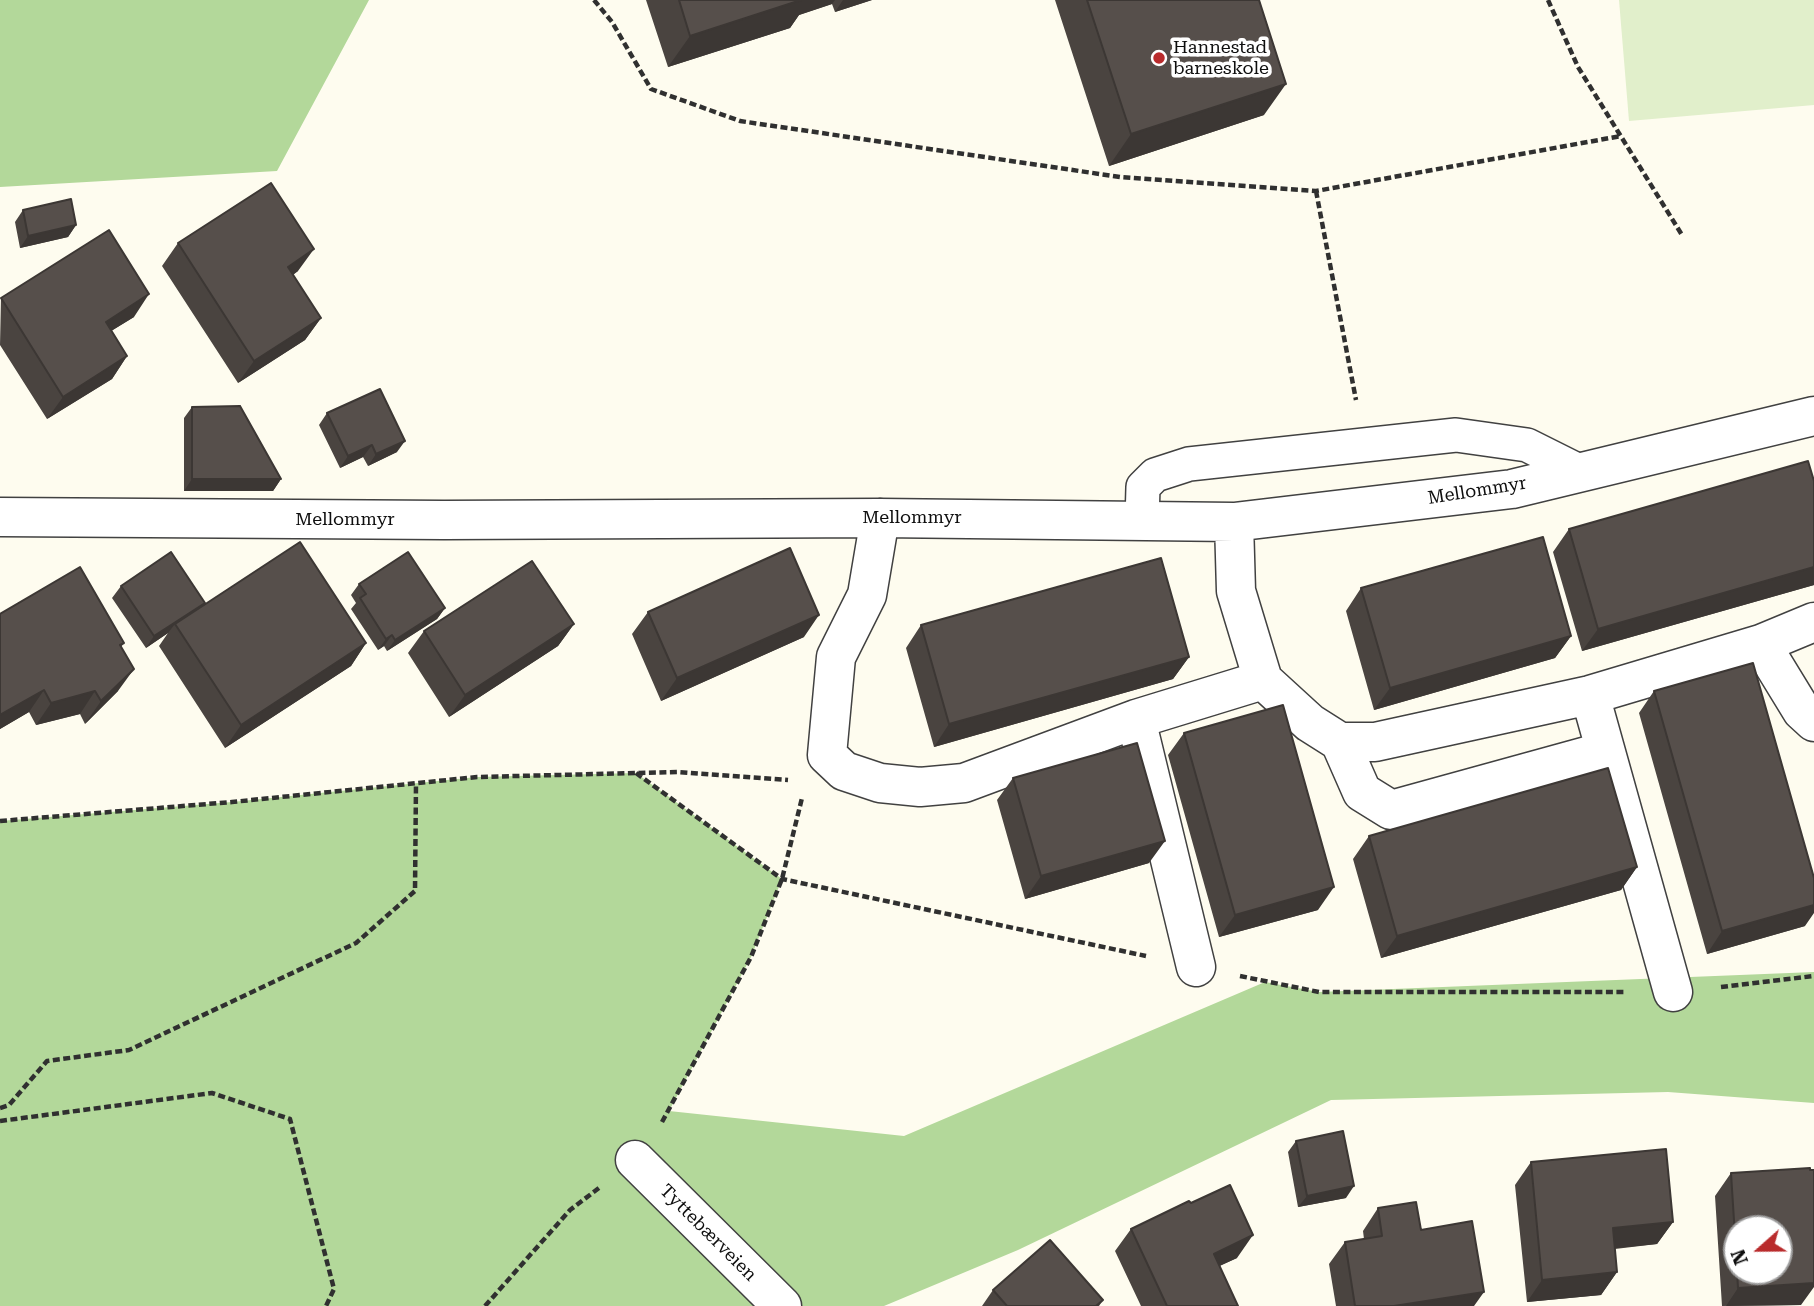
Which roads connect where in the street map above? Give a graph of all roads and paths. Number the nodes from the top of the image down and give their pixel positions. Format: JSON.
{"nodes":[{"id":1,"x":594,"y":0,"type":"edge"},
{"id":2,"x":1548,"y":0,"type":"edge"},
{"id":3,"x":1621,"y":136,"type":"junction"},
{"id":4,"x":1316,"y":191,"type":"junction"},
{"id":5,"x":1682,"y":236,"type":"dead end"},
{"id":6,"x":1814,"y":416,"type":"edge"},
{"id":7,"x":1364,"y":446,"type":"junction"},
{"id":8,"x":1579,"y":471,"type":"junction"},
{"id":9,"x":0,"y":517,"type":"edge"},
{"id":10,"x":880,"y":518,"type":"junction"},
{"id":11,"x":1142,"y":521,"type":"junction"},
{"id":12,"x":1234,"y":522,"type":"junction"},
{"id":13,"x":1814,"y":622,"type":"edge"},
{"id":14,"x":1761,"y":644,"type":"junction"},
{"id":15,"x":1263,"y":680,"type":"junction"},
{"id":16,"x":1590,"y":695,"type":"junction"},
{"id":17,"x":1136,"y":719,"type":"junction"},
{"id":18,"x":1814,"y":722,"type":"edge"},
{"id":19,"x":1340,"y":742,"type":"junction"},
{"id":20,"x":1605,"y":751,"type":"junction"},
{"id":21,"x":817,"y":768,"type":"junction"},
{"id":22,"x":416,"y":783,"type":"junction"},
{"id":23,"x":0,"y":821,"type":"edge"},
{"id":24,"x":1195,"y":967,"type":"dead end"},
{"id":25,"x":1673,"y":992,"type":"dead end"},
{"id":26,"x":0,"y":1108,"type":"edge"},
{"id":27,"x":0,"y":1121,"type":"edge"},
{"id":28,"x":635,"y":1160,"type":"junction"},
{"id":29,"x":326,"y":1306,"type":"edge"},
{"id":30,"x":485,"y":1306,"type":"edge"},
{"id":31,"x":782,"y":1306,"type":"edge"}],
"edges":[{"from":1,"to":4,"type":"path"},
{"from":2,"to":3,"type":"path"},
{"from":3,"to":4,"type":"path"},
{"from":3,"to":5,"type":"path"},
{"from":4,"to":7,"type":"path"},
{"from":6,"to":8,"type":"street","name":"Mellommyr"},
{"from":7,"to":8,"type":"lane"},
{"from":7,"to":11,"type":"lane"},
{"from":8,"to":12,"type":"street","name":"Mellommyr"},
{"from":9,"to":10,"type":"street","name":"Mellommyr"},
{"from":10,"to":11,"type":"street","name":"Mellommyr"},
{"from":10,"to":21,"type":"street"},
{"from":11,"to":12,"type":"street","name":"Mellommyr"},
{"from":12,"to":15,"type":"street"},
{"from":13,"to":14,"type":"street"},
{"from":14,"to":16,"type":"street"},
{"from":14,"to":18,"type":"street"},
{"from":15,"to":17,"type":"street"},
{"from":15,"to":19,"type":"street"},
{"from":16,"to":19,"type":"street"},
{"from":16,"to":20,"type":"street"},
{"from":17,"to":21,"type":"street"},
{"from":17,"to":24,"type":"street"},
{"from":19,"to":20,"type":"street"},
{"from":20,"to":25,"type":"street"},
{"from":21,"to":22,"type":"path"},
{"from":21,"to":28,"type":"path"},
{"from":22,"to":23,"type":"path"},
{"from":22,"to":26,"type":"path"},
{"from":27,"to":29,"type":"path"},
{"from":28,"to":30,"type":"path"},
{"from":28,"to":31,"type":"street","name":"Tyttebærveien"}]}
